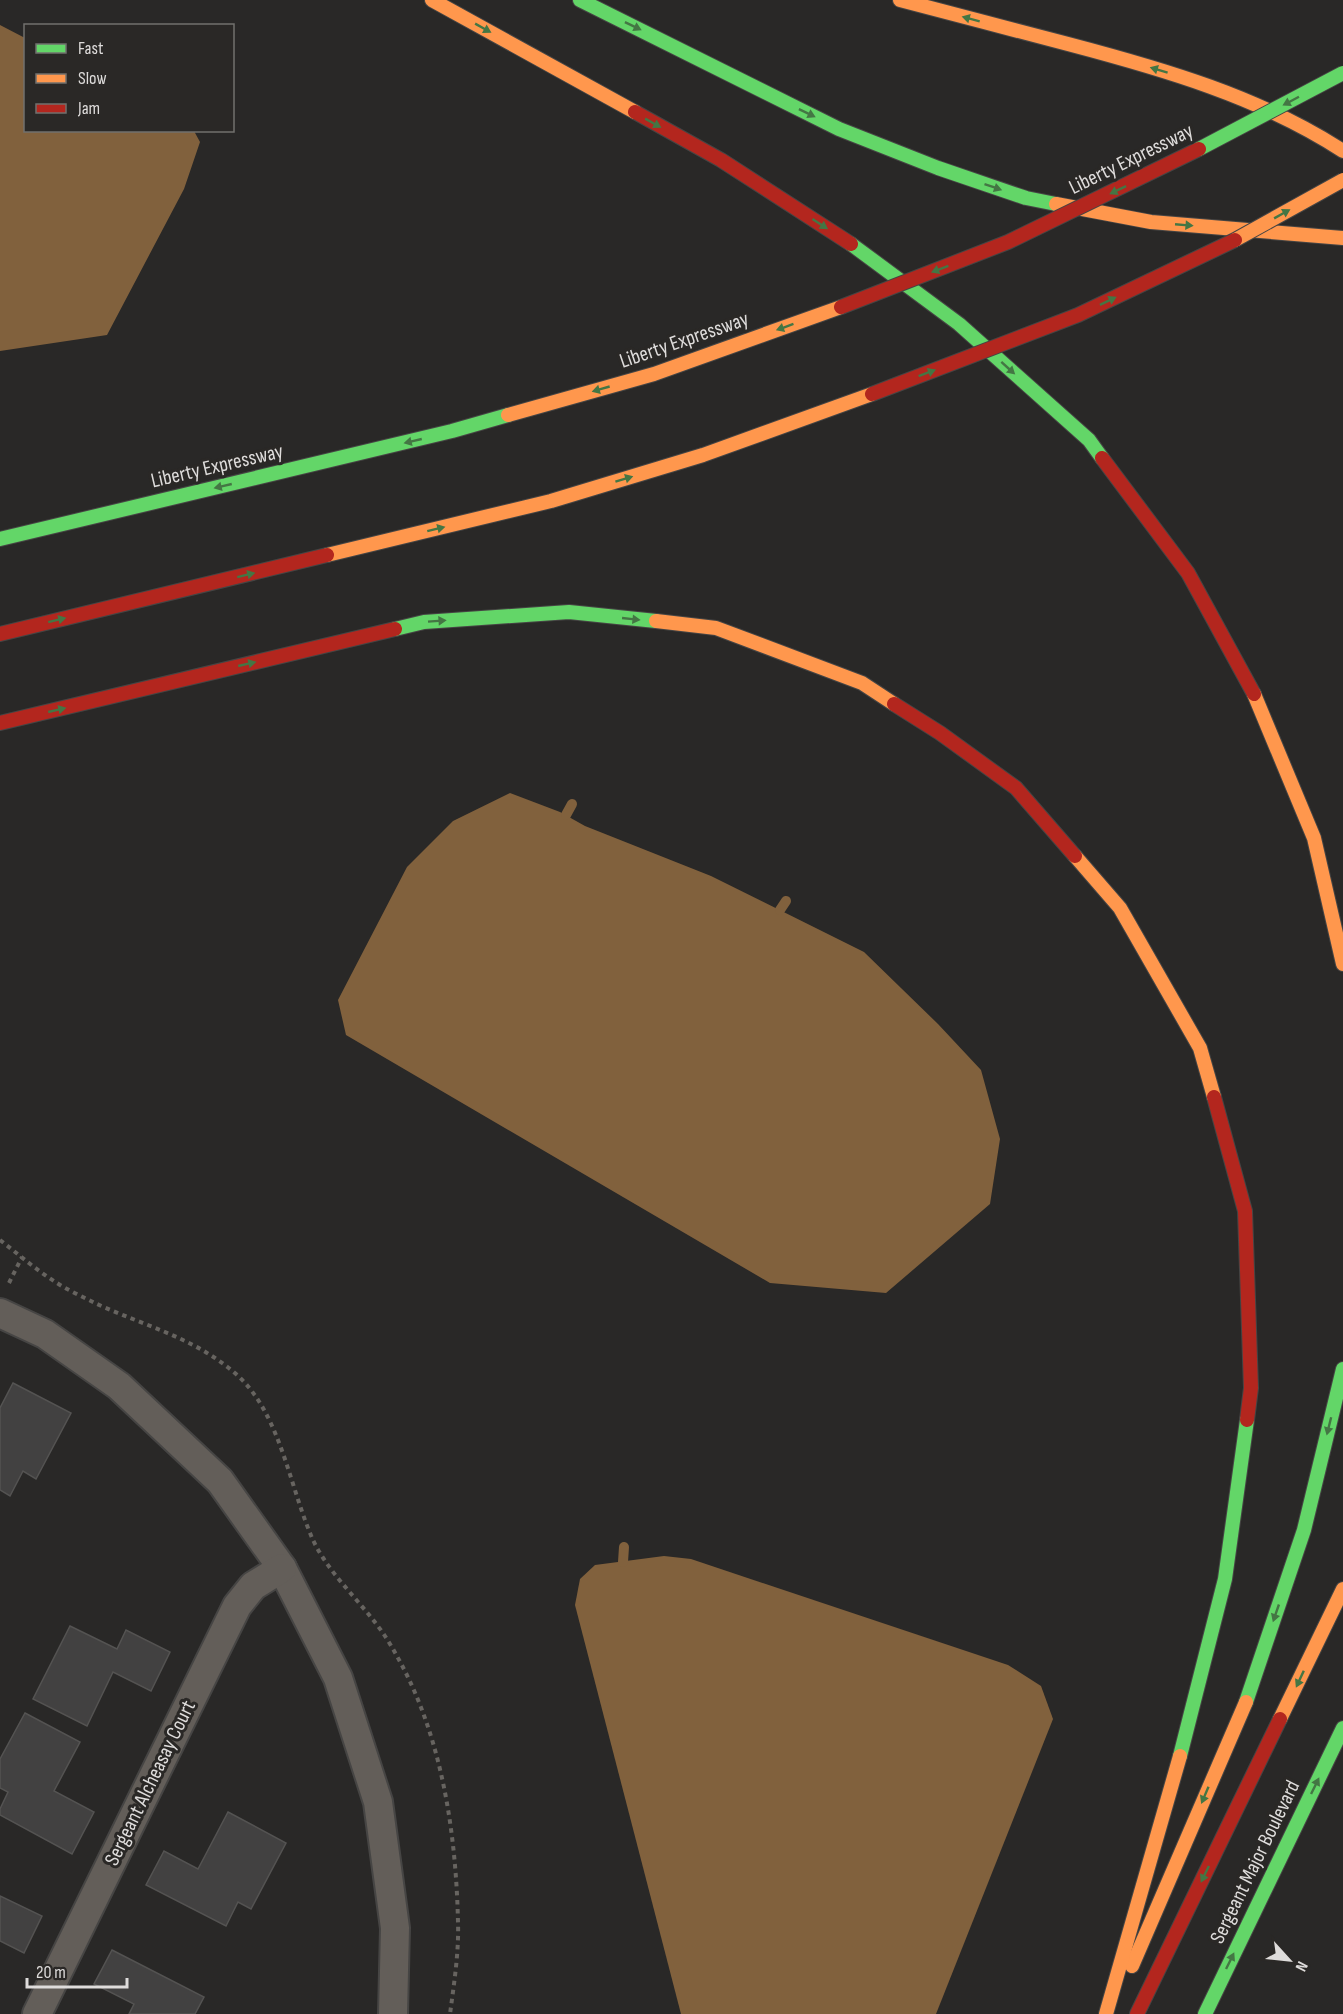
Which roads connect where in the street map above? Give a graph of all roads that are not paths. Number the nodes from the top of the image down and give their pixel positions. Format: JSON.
{"nodes":[{"id":1,"x":432,"y":0,"type":"edge"},
{"id":2,"x":580,"y":0,"type":"edge"},
{"id":3,"x":900,"y":0,"type":"edge"},
{"id":4,"x":1343,"y":73,"type":"edge"},
{"id":5,"x":1343,"y":151,"type":"edge"},
{"id":6,"x":1343,"y":180,"type":"edge"},
{"id":7,"x":1343,"y":238,"type":"edge"},
{"id":8,"x":0,"y":539,"type":"edge"},
{"id":9,"x":0,"y":634,"type":"edge"},
{"id":10,"x":0,"y":723,"type":"edge"},
{"id":11,"x":1343,"y":963,"type":"edge"},
{"id":12,"x":2,"y":1302,"type":"edge"},
{"id":13,"x":1343,"y":1369,"type":"edge"},
{"id":14,"x":282,"y":1568,"type":"junction"},
{"id":15,"x":1343,"y":1589,"type":"edge"},
{"id":16,"x":1343,"y":1728,"type":"edge"},
{"id":17,"x":37,"y":2014,"type":"edge"},
{"id":18,"x":393,"y":2014,"type":"edge"},
{"id":19,"x":1106,"y":2014,"type":"edge"},
{"id":20,"x":1111,"y":2014,"type":"edge"},
{"id":21,"x":1137,"y":2014,"type":"edge"},
{"id":22,"x":1205,"y":2014,"type":"edge"}],
"edges":[{"from":1,"to":11,"type":"main road","one_way":true},
{"from":2,"to":7,"type":"main road","one_way":true},
{"from":5,"to":3,"type":"main road","one_way":true},
{"from":4,"to":8,"type":"main road","name":"Liberty Expressway","one_way":true,"bridge":true},
{"from":9,"to":6,"type":"main road","one_way":true,"bridge":true},
{"from":10,"to":19,"type":"main road","one_way":true},
{"from":12,"to":14,"type":"street"},
{"from":13,"to":20,"type":"main road","one_way":true},
{"from":14,"to":17,"type":"street","name":"Sergeant Alcheasay Court"},
{"from":14,"to":18,"type":"street"},
{"from":15,"to":21,"type":"main road","one_way":true},
{"from":22,"to":16,"type":"main road","name":"Sergeant Major Boulevard","one_way":true}]}
